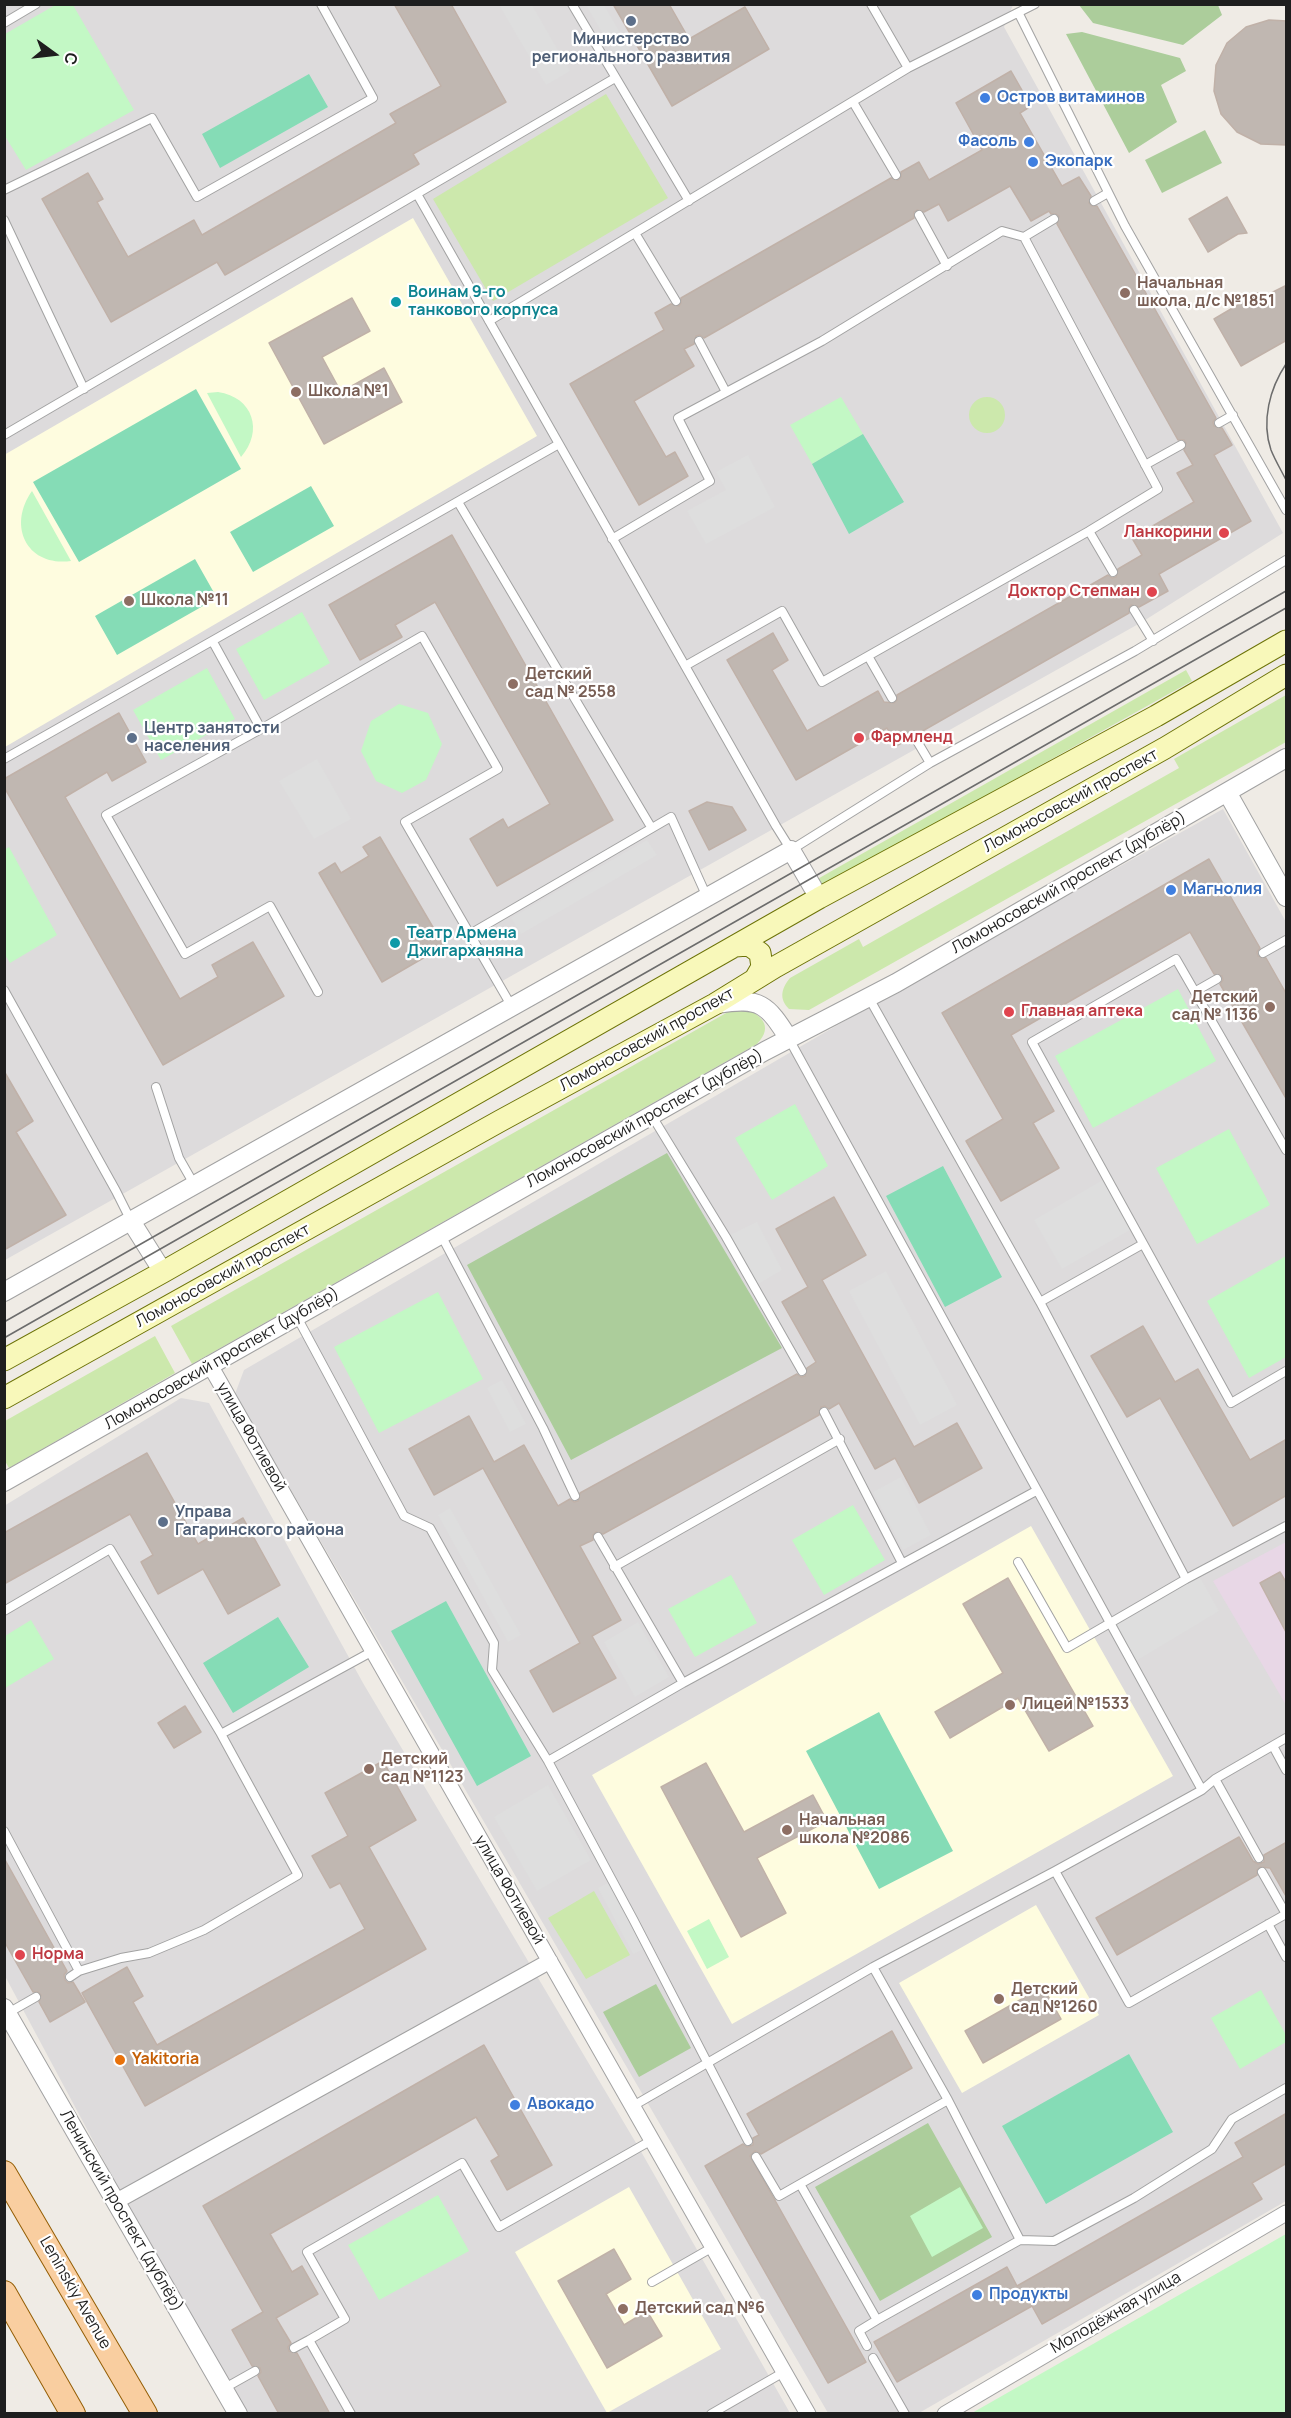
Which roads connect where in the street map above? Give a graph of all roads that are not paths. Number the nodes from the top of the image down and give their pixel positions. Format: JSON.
{"nodes":[{"id":1,"x":36,"y":4,"type":"edge"},
{"id":2,"x":572,"y":4,"type":"edge"},
{"id":3,"x":871,"y":4,"type":"edge"},
{"id":4,"x":1035,"y":4,"type":"edge"},
{"id":5,"x":323,"y":5,"type":"edge"},
{"id":6,"x":1019,"y":14,"type":"junction"},
{"id":7,"x":4,"y":23,"type":"edge"},
{"id":8,"x":908,"y":68,"type":"junction"},
{"id":9,"x":615,"y":78,"type":"junction"},
{"id":10,"x":853,"y":102,"type":"junction"},
{"id":11,"x":896,"y":175,"type":"dead end"},
{"id":12,"x":4,"y":190,"type":"edge"},
{"id":13,"x":1108,"y":193,"type":"junction"},
{"id":14,"x":417,"y":194,"type":"junction"},
{"id":15,"x":689,"y":201,"type":"junction"},
{"id":16,"x":1094,"y":201,"type":"dead end"},
{"id":17,"x":918,"y":215,"type":"dead end"},
{"id":18,"x":1054,"y":219,"type":"dead end"},
{"id":19,"x":4,"y":220,"type":"edge"},
{"id":20,"x":635,"y":233,"type":"junction"},
{"id":21,"x":1024,"y":237,"type":"junction"},
{"id":22,"x":947,"y":266,"type":"junction"},
{"id":23,"x":676,"y":301,"type":"dead end"},
{"id":24,"x":489,"y":321,"type":"junction"},
{"id":25,"x":699,"y":341,"type":"dead end"},
{"id":26,"x":84,"y":389,"type":"junction"},
{"id":27,"x":726,"y":392,"type":"junction"},
{"id":28,"x":1233,"y":415,"type":"junction"},
{"id":29,"x":1219,"y":423,"type":"dead end"},
{"id":30,"x":4,"y":435,"type":"edge"},
{"id":31,"x":559,"y":444,"type":"junction"},
{"id":32,"x":1181,"y":445,"type":"dead end"},
{"id":33,"x":1145,"y":465,"type":"junction"},
{"id":34,"x":458,"y":502,"type":"junction"},
{"id":35,"x":1287,"y":510,"type":"edge"},
{"id":36,"x":1089,"y":531,"type":"junction"},
{"id":37,"x":612,"y":538,"type":"junction"},
{"id":38,"x":1287,"y":560,"type":"edge"},
{"id":39,"x":1113,"y":572,"type":"dead end"},
{"id":40,"x":1134,"y":610,"type":"dead end"},
{"id":41,"x":1153,"y":641,"type":"junction"},
{"id":42,"x":1287,"y":641,"type":"edge"},
{"id":43,"x":213,"y":642,"type":"junction"},
{"id":44,"x":868,"y":656,"type":"junction"},
{"id":45,"x":685,"y":666,"type":"junction"},
{"id":46,"x":1287,"y":675,"type":"edge"},
{"id":47,"x":892,"y":698,"type":"dead end"},
{"id":48,"x":261,"y":729,"type":"junction"},
{"id":49,"x":914,"y":736,"type":"dead end"},
{"id":50,"x":1287,"y":758,"type":"edge"},
{"id":51,"x":4,"y":759,"type":"edge"},
{"id":52,"x":930,"y":763,"type":"junction"},
{"id":53,"x":1227,"y":792,"type":"junction"},
{"id":54,"x":651,"y":827,"type":"junction"},
{"id":55,"x":792,"y":850,"type":"junction"},
{"id":56,"x":707,"y":897,"type":"junction"},
{"id":57,"x":1287,"y":897,"type":"edge"},
{"id":58,"x":819,"y":898,"type":"junction"},
{"id":59,"x":470,"y":934,"type":"junction"},
{"id":60,"x":1287,"y":940,"type":"edge"},
{"id":61,"x":735,"y":946,"type":"junction"},
{"id":62,"x":1263,"y":953,"type":"dead end"},
{"id":63,"x":755,"y":979,"type":"junction"},
{"id":64,"x":1217,"y":979,"type":"dead end"},
{"id":65,"x":4,"y":990,"type":"edge"},
{"id":66,"x":1196,"y":991,"type":"junction"},
{"id":67,"x":318,"y":992,"type":"dead end"},
{"id":68,"x":869,"y":998,"type":"junction"},
{"id":69,"x":715,"y":1004,"type":"junction"},
{"id":70,"x":512,"y":1007,"type":"junction"},
{"id":71,"x":789,"y":1039,"type":"junction"},
{"id":72,"x":156,"y":1088,"type":"dead end"},
{"id":73,"x":652,"y":1116,"type":"junction"},
{"id":74,"x":1287,"y":1150,"type":"edge"},
{"id":75,"x":195,"y":1186,"type":"junction"},
{"id":76,"x":269,"y":1211,"type":"junction"},
{"id":77,"x":131,"y":1221,"type":"junction"},
{"id":78,"x":440,"y":1234,"type":"junction"},
{"id":79,"x":286,"y":1241,"type":"junction"},
{"id":80,"x":1143,"y":1244,"type":"junction"},
{"id":81,"x":163,"y":1272,"type":"junction"},
{"id":82,"x":4,"y":1292,"type":"edge"},
{"id":83,"x":1040,"y":1302,"type":"junction"},
{"id":84,"x":297,"y":1317,"type":"junction"},
{"id":85,"x":4,"y":1360,"type":"edge"},
{"id":86,"x":211,"y":1367,"type":"junction"},
{"id":87,"x":802,"y":1371,"type":"dead end"},
{"id":88,"x":1287,"y":1371,"type":"edge"},
{"id":89,"x":4,"y":1398,"type":"edge"},
{"id":90,"x":824,"y":1412,"type":"dead end"},
{"id":91,"x":840,"y":1439,"type":"junction"},
{"id":92,"x":4,"y":1482,"type":"edge"},
{"id":93,"x":1036,"y":1491,"type":"junction"},
{"id":94,"x":575,"y":1496,"type":"dead end"},
{"id":95,"x":1287,"y":1527,"type":"edge"},
{"id":96,"x":598,"y":1537,"type":"dead end"},
{"id":97,"x":1018,"y":1562,"type":"dead end"},
{"id":98,"x":902,"y":1563,"type":"junction"},
{"id":99,"x":614,"y":1567,"type":"junction"},
{"id":100,"x":1186,"y":1579,"type":"junction"},
{"id":101,"x":4,"y":1611,"type":"edge"},
{"id":102,"x":1108,"y":1623,"type":"junction"},
{"id":103,"x":373,"y":1651,"type":"junction"},
{"id":104,"x":683,"y":1683,"type":"junction"},
{"id":105,"x":221,"y":1734,"type":"junction"},
{"id":106,"x":1287,"y":1738,"type":"edge"},
{"id":107,"x":1273,"y":1746,"type":"junction"},
{"id":108,"x":548,"y":1761,"type":"junction"},
{"id":109,"x":1287,"y":1770,"type":"edge"},
{"id":110,"x":1215,"y":1779,"type":"junction"},
{"id":111,"x":1202,"y":1790,"type":"junction"},
{"id":112,"x":4,"y":1831,"type":"edge"},
{"id":113,"x":1259,"y":1858,"type":"dead end"},
{"id":114,"x":1055,"y":1871,"type":"junction"},
{"id":115,"x":1262,"y":1872,"type":"dead end"},
{"id":116,"x":1268,"y":1924,"type":"junction"},
{"id":117,"x":1287,"y":1957,"type":"edge"},
{"id":118,"x":550,"y":1961,"type":"junction"},
{"id":119,"x":873,"y":1967,"type":"junction"},
{"id":120,"x":79,"y":1971,"type":"junction"},
{"id":121,"x":70,"y":1977,"type":"dead end"},
{"id":122,"x":36,"y":1997,"type":"dead end"},
{"id":123,"x":6,"y":2011,"type":"edge"},
{"id":124,"x":707,"y":2063,"type":"junction"},
{"id":125,"x":1287,"y":2088,"type":"edge"},
{"id":126,"x":948,"y":2100,"type":"junction"},
{"id":127,"x":633,"y":2106,"type":"junction"},
{"id":128,"x":652,"y":2140,"type":"junction"},
{"id":129,"x":748,"y":2141,"type":"dead end"},
{"id":130,"x":756,"y":2157,"type":"dead end"},
{"id":131,"x":4,"y":2173,"type":"edge"},
{"id":132,"x":800,"y":2184,"type":"junction"},
{"id":133,"x":116,"y":2202,"type":"junction"},
{"id":134,"x":1287,"y":2213,"type":"edge"},
{"id":135,"x":1020,"y":2240,"type":"junction"},
{"id":136,"x":713,"y":2247,"type":"junction"},
{"id":137,"x":652,"y":2282,"type":"dead end"},
{"id":138,"x":4,"y":2293,"type":"edge"},
{"id":139,"x":877,"y":2320,"type":"junction"},
{"id":140,"x":309,"y":2340,"type":"junction"},
{"id":141,"x":867,"y":2346,"type":"dead end"},
{"id":142,"x":294,"y":2348,"type":"dead end"},
{"id":143,"x":873,"y":2358,"type":"dead end"},
{"id":144,"x":255,"y":2371,"type":"dead end"},
{"id":145,"x":784,"y":2372,"type":"junction"},
{"id":146,"x":223,"y":2389,"type":"junction"},
{"id":147,"x":74,"y":2414,"type":"edge"},
{"id":148,"x":145,"y":2414,"type":"edge"},
{"id":149,"x":238,"y":2414,"type":"edge"},
{"id":150,"x":351,"y":2414,"type":"edge"},
{"id":151,"x":711,"y":2414,"type":"edge"},
{"id":152,"x":808,"y":2414,"type":"edge"},
{"id":153,"x":905,"y":2414,"type":"edge"},
{"id":154,"x":945,"y":2414,"type":"edge"}],
"edges":[{"from":1,"to":7,"type":"lane"},
{"from":2,"to":9,"type":"lane"},
{"from":3,"to":8,"type":"lane"},
{"from":4,"to":6,"type":"lane"},
{"from":5,"to":12,"type":"lane"},
{"from":6,"to":8,"type":"lane"},
{"from":6,"to":13,"type":"lane"},
{"from":8,"to":10,"type":"lane"},
{"from":9,"to":14,"type":"lane"},
{"from":9,"to":15,"type":"lane"},
{"from":10,"to":11,"type":"lane"},
{"from":10,"to":15,"type":"lane"},
{"from":13,"to":16,"type":"lane"},
{"from":13,"to":28,"type":"lane"},
{"from":14,"to":24,"type":"lane"},
{"from":14,"to":26,"type":"lane"},
{"from":15,"to":20,"type":"lane"},
{"from":17,"to":22,"type":"lane"},
{"from":18,"to":21,"type":"lane"},
{"from":19,"to":26,"type":"lane"},
{"from":20,"to":23,"type":"lane"},
{"from":20,"to":24,"type":"lane"},
{"from":21,"to":22,"type":"lane"},
{"from":21,"to":33,"type":"lane"},
{"from":22,"to":27,"type":"lane"},
{"from":24,"to":31,"type":"lane"},
{"from":25,"to":27,"type":"lane"},
{"from":26,"to":30,"type":"lane"},
{"from":27,"to":37,"type":"lane"},
{"from":28,"to":29,"type":"lane"},
{"from":28,"to":35,"type":"lane"},
{"from":31,"to":34,"type":"lane"},
{"from":31,"to":37,"type":"lane"},
{"from":32,"to":33,"type":"lane"},
{"from":33,"to":36,"type":"lane"},
{"from":34,"to":43,"type":"lane"},
{"from":34,"to":54,"type":"lane"},
{"from":36,"to":39,"type":"lane"},
{"from":36,"to":44,"type":"lane"},
{"from":37,"to":45,"type":"lane"},
{"from":38,"to":41,"type":"lane"},
{"from":40,"to":41,"type":"lane"},
{"from":41,"to":52,"type":"lane"},
{"from":42,"to":58,"type":"main road","name":"Ломоносовский проспект"},
{"from":43,"to":48,"type":"lane"},
{"from":43,"to":51,"type":"lane"},
{"from":44,"to":45,"type":"lane"},
{"from":44,"to":47,"type":"lane"},
{"from":45,"to":55,"type":"lane"},
{"from":46,"to":63,"type":"main road","name":"Ломоносовский проспект"},
{"from":48,"to":59,"type":"lane"},
{"from":48,"to":67,"type":"lane"},
{"from":49,"to":52,"type":"lane"},
{"from":50,"to":53,"type":"street","name":"Ломоносовский проспект (дублёр)"},
{"from":52,"to":55,"type":"lane"},
{"from":53,"to":57,"type":"street"},
{"from":53,"to":68,"type":"street","name":"Ломоносовский проспект (дублёр)"},
{"from":54,"to":56,"type":"lane"},
{"from":54,"to":59,"type":"lane"},
{"from":55,"to":56,"type":"street"},
{"from":55,"to":58,"type":"street"},
{"from":56,"to":70,"type":"street"},
{"from":58,"to":61,"type":"main road","name":"Ломоносовский проспект"},
{"from":59,"to":70,"type":"lane"},
{"from":60,"to":62,"type":"lane"},
{"from":61,"to":63,"type":"main road"},
{"from":61,"to":76,"type":"main road","name":"Ломоносовский проспект"},
{"from":63,"to":69,"type":"main road","name":"Ломоносовский проспект"},
{"from":64,"to":66,"type":"lane"},
{"from":65,"to":77,"type":"lane"},
{"from":66,"to":74,"type":"lane"},
{"from":66,"to":80,"type":"lane"},
{"from":68,"to":71,"type":"street","name":"Ломоносовский проспект (дублёр)"},
{"from":68,"to":83,"type":"lane"},
{"from":69,"to":71,"type":"street"},
{"from":69,"to":79,"type":"main road","name":"Ломоносовский проспект"},
{"from":70,"to":75,"type":"street"},
{"from":71,"to":73,"type":"street","name":"Ломоносовский проспект (дублёр)"},
{"from":71,"to":93,"type":"lane"},
{"from":72,"to":75,"type":"lane"},
{"from":73,"to":78,"type":"street","name":"Ломоносовский проспект (дублёр)"},
{"from":73,"to":87,"type":"lane"},
{"from":75,"to":77,"type":"street"},
{"from":76,"to":79,"type":"main road"},
{"from":76,"to":81,"type":"main road","name":"Ломоносовский проспект"},
{"from":77,"to":81,"type":"street"},
{"from":77,"to":82,"type":"street"},
{"from":78,"to":84,"type":"street","name":"Ломоносовский проспект (дублёр)"},
{"from":78,"to":94,"type":"lane"},
{"from":79,"to":89,"type":"main road","name":"Ломоносовский проспект"},
{"from":80,"to":83,"type":"lane"},
{"from":80,"to":88,"type":"lane"},
{"from":81,"to":85,"type":"main road","name":"Ломоносовский проспект"},
{"from":83,"to":100,"type":"lane"},
{"from":84,"to":86,"type":"street","name":"Ломоносовский проспект (дублёр)"},
{"from":84,"to":108,"type":"lane"},
{"from":86,"to":92,"type":"street","name":"Ломоносовский проспект (дублёр)"},
{"from":86,"to":103,"type":"street","name":"улица Фотиевой"},
{"from":90,"to":91,"type":"lane"},
{"from":91,"to":98,"type":"lane"},
{"from":91,"to":99,"type":"lane"},
{"from":93,"to":98,"type":"lane"},
{"from":93,"to":102,"type":"lane"},
{"from":95,"to":100,"type":"lane"},
{"from":96,"to":99,"type":"lane"},
{"from":97,"to":102,"type":"lane"},
{"from":98,"to":104,"type":"lane"},
{"from":99,"to":104,"type":"lane"},
{"from":100,"to":102,"type":"lane"},
{"from":101,"to":105,"type":"lane"},
{"from":102,"to":111,"type":"lane"},
{"from":103,"to":105,"type":"lane"},
{"from":103,"to":118,"type":"street","name":"улица Фотиевой"},
{"from":104,"to":108,"type":"lane"},
{"from":105,"to":120,"type":"lane"},
{"from":106,"to":107,"type":"lane"},
{"from":107,"to":109,"type":"lane"},
{"from":107,"to":110,"type":"lane"},
{"from":108,"to":124,"type":"lane"},
{"from":110,"to":111,"type":"lane"},
{"from":110,"to":113,"type":"lane"},
{"from":111,"to":114,"type":"lane"},
{"from":112,"to":120,"type":"lane"},
{"from":114,"to":116,"type":"lane"},
{"from":114,"to":119,"type":"lane"},
{"from":115,"to":116,"type":"lane"},
{"from":116,"to":117,"type":"lane"},
{"from":118,"to":127,"type":"street","name":"улица Фотиевой"},
{"from":118,"to":133,"type":"street"},
{"from":119,"to":124,"type":"lane"},
{"from":119,"to":126,"type":"lane"},
{"from":120,"to":121,"type":"lane"},
{"from":122,"to":123,"type":"lane"},
{"from":123,"to":133,"type":"street","name":"Ленинский проспект (дублёр)"},
{"from":124,"to":127,"type":"lane"},
{"from":124,"to":129,"type":"lane"},
{"from":125,"to":135,"type":"lane"},
{"from":126,"to":132,"type":"lane"},
{"from":126,"to":135,"type":"lane"},
{"from":127,"to":128,"type":"street","name":"улица Фотиевой"},
{"from":128,"to":136,"type":"street","name":"улица Фотиевой"},
{"from":128,"to":140,"type":"lane"},
{"from":130,"to":132,"type":"lane"},
{"from":131,"to":148,"type":"main road","name":"Leninskiy Avenue"},
{"from":132,"to":139,"type":"lane"},
{"from":133,"to":146,"type":"street","name":"Ленинский проспект (дублёр)"},
{"from":134,"to":154,"type":"street","name":"Молодёжная улица"},
{"from":135,"to":139,"type":"lane"},
{"from":136,"to":137,"type":"lane"},
{"from":136,"to":145,"type":"street","name":"улица Фотиевой"},
{"from":138,"to":147,"type":"main road"},
{"from":139,"to":141,"type":"lane"},
{"from":140,"to":142,"type":"lane"},
{"from":140,"to":150,"type":"lane"},
{"from":143,"to":153,"type":"lane"},
{"from":144,"to":146,"type":"lane"},
{"from":145,"to":151,"type":"lane"},
{"from":145,"to":152,"type":"street","name":"улица Фотиевой"},
{"from":146,"to":149,"type":"street","name":"Ленинский проспект (дублёр)"}]}
